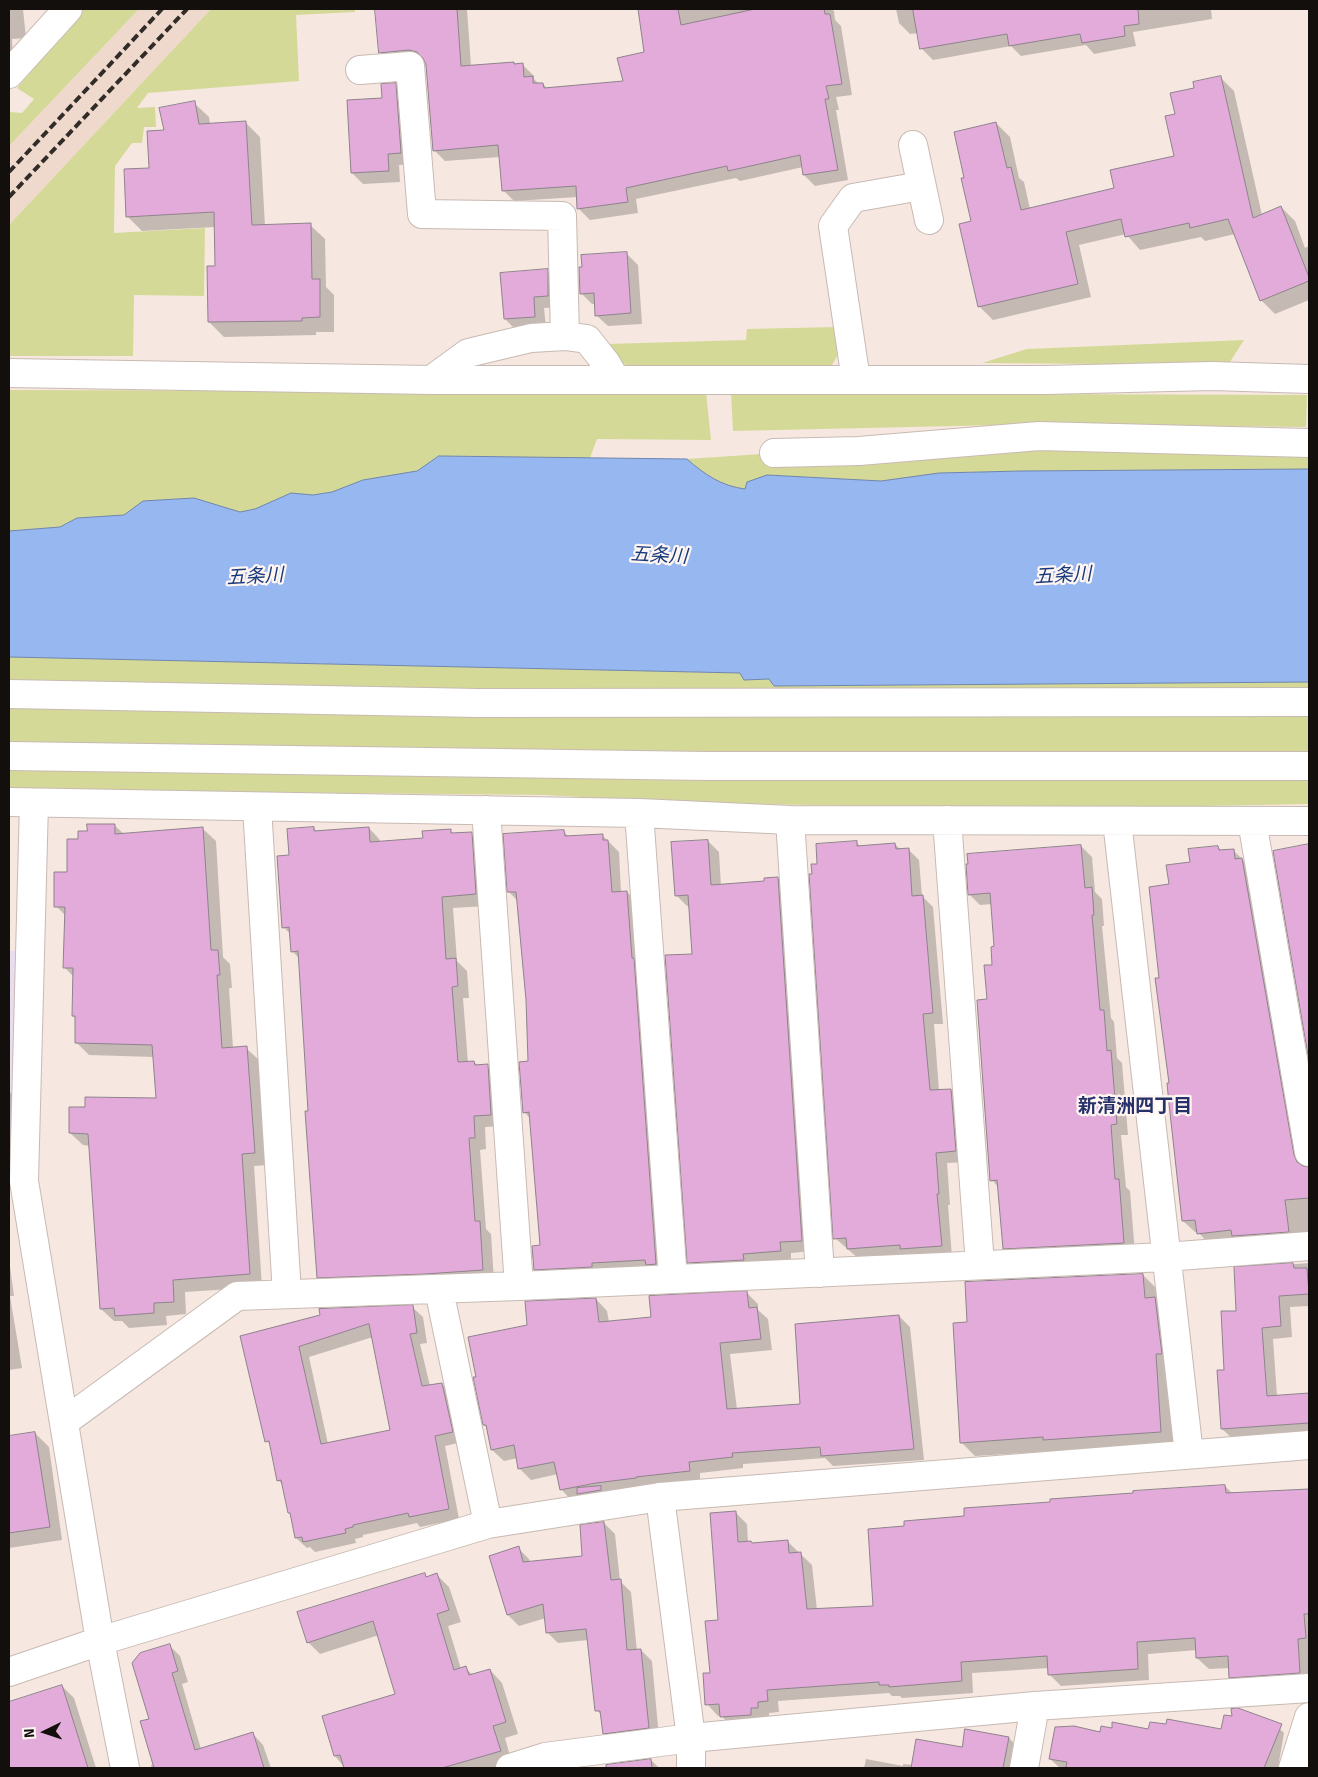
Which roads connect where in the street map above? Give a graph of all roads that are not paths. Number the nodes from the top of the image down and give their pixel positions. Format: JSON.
{"nodes":[{"id":1,"x":68,"y":9,"type":"edge"},
{"id":2,"x":360,"y":70,"type":"dead end"},
{"id":3,"x":9,"y":74,"type":"edge"},
{"id":4,"x":913,"y":145,"type":"dead end"},
{"id":5,"x":921,"y":186,"type":"junction"},
{"id":6,"x":929,"y":220,"type":"dead end"},
{"id":7,"x":565,"y":336,"type":"junction"},
{"id":8,"x":9,"y":373,"type":"edge"},
{"id":9,"x":1309,"y":379,"type":"edge"},
{"id":10,"x":431,"y":380,"type":"junction"},
{"id":11,"x":616,"y":380,"type":"junction"},
{"id":12,"x":856,"y":380,"type":"junction"},
{"id":13,"x":1309,"y":443,"type":"edge"},
{"id":14,"x":774,"y":454,"type":"dead end"},
{"id":15,"x":9,"y":694,"type":"edge"},
{"id":16,"x":1309,"y":702,"type":"edge"},
{"id":17,"x":9,"y":756,"type":"edge"},
{"id":18,"x":1309,"y":766,"type":"edge"},
{"id":19,"x":22,"y":803,"type":"edge"},
{"id":20,"x":257,"y":807,"type":"junction"},
{"id":21,"x":486,"y":810,"type":"junction"},
{"id":22,"x":639,"y":813,"type":"junction"},
{"id":23,"x":790,"y":820,"type":"junction"},
{"id":24,"x":947,"y":820,"type":"junction"},
{"id":25,"x":1117,"y":821,"type":"junction"},
{"id":26,"x":1252,"y":821,"type":"junction"},
{"id":27,"x":1309,"y":821,"type":"edge"},
{"id":28,"x":1309,"y":1152,"type":"edge"},
{"id":29,"x":16,"y":1181,"type":"edge"},
{"id":30,"x":1309,"y":1246,"type":"edge"},
{"id":31,"x":1166,"y":1257,"type":"junction"},
{"id":32,"x":980,"y":1266,"type":"junction"},
{"id":33,"x":820,"y":1273,"type":"junction"},
{"id":34,"x":674,"y":1279,"type":"junction"},
{"id":35,"x":519,"y":1286,"type":"junction"},
{"id":36,"x":439,"y":1290,"type":"junction"},
{"id":37,"x":286,"y":1294,"type":"junction"},
{"id":38,"x":64,"y":1422,"type":"junction"},
{"id":39,"x":1309,"y":1445,"type":"edge"},
{"id":40,"x":1189,"y":1454,"type":"junction"},
{"id":41,"x":660,"y":1497,"type":"junction"},
{"id":42,"x":488,"y":1524,"type":"junction"},
{"id":43,"x":100,"y":1641,"type":"junction"},
{"id":44,"x":9,"y":1672,"type":"edge"},
{"id":45,"x":1309,"y":1688,"type":"edge"},
{"id":46,"x":1034,"y":1706,"type":"junction"},
{"id":47,"x":1309,"y":1717,"type":"edge"},
{"id":48,"x":691,"y":1738,"type":"junction"},
{"id":49,"x":125,"y":1768,"type":"edge"},
{"id":50,"x":510,"y":1768,"type":"edge"},
{"id":51,"x":691,"y":1768,"type":"edge"},
{"id":52,"x":1024,"y":1768,"type":"edge"},
{"id":53,"x":1293,"y":1768,"type":"edge"}],
"edges":[{"from":1,"to":3,"type":"street"},
{"from":2,"to":7,"type":"street"},
{"from":4,"to":5,"type":"street"},
{"from":5,"to":6,"type":"street"},
{"from":5,"to":12,"type":"street"},
{"from":7,"to":10,"type":"street"},
{"from":7,"to":11,"type":"street"},
{"from":8,"to":10,"type":"street"},
{"from":9,"to":12,"type":"street"},
{"from":10,"to":11,"type":"street"},
{"from":11,"to":12,"type":"street"},
{"from":13,"to":14,"type":"street"},
{"from":15,"to":16,"type":"street"},
{"from":17,"to":18,"type":"street"},
{"from":19,"to":20,"type":"street"},
{"from":19,"to":29,"type":"street"},
{"from":20,"to":21,"type":"street"},
{"from":20,"to":37,"type":"street"},
{"from":21,"to":22,"type":"street"},
{"from":21,"to":35,"type":"street"},
{"from":22,"to":23,"type":"street"},
{"from":22,"to":34,"type":"street"},
{"from":23,"to":24,"type":"street"},
{"from":23,"to":33,"type":"street"},
{"from":24,"to":25,"type":"street"},
{"from":24,"to":32,"type":"street"},
{"from":25,"to":26,"type":"street"},
{"from":25,"to":31,"type":"street"},
{"from":26,"to":27,"type":"street"},
{"from":26,"to":28,"type":"street"},
{"from":29,"to":38,"type":"street"},
{"from":30,"to":31,"type":"street"},
{"from":31,"to":32,"type":"street"},
{"from":31,"to":40,"type":"street"},
{"from":32,"to":33,"type":"street"},
{"from":33,"to":34,"type":"street"},
{"from":34,"to":35,"type":"street"},
{"from":35,"to":36,"type":"street"},
{"from":36,"to":37,"type":"street"},
{"from":36,"to":42,"type":"street"},
{"from":37,"to":38,"type":"street"},
{"from":38,"to":43,"type":"street"},
{"from":39,"to":40,"type":"street"},
{"from":40,"to":41,"type":"street"},
{"from":41,"to":42,"type":"street"},
{"from":41,"to":48,"type":"street"},
{"from":42,"to":43,"type":"street"},
{"from":43,"to":44,"type":"street"},
{"from":43,"to":49,"type":"street"},
{"from":45,"to":46,"type":"street"},
{"from":46,"to":48,"type":"street"},
{"from":46,"to":52,"type":"street"},
{"from":47,"to":53,"type":"street"},
{"from":48,"to":50,"type":"street"},
{"from":48,"to":51,"type":"street"}]}
